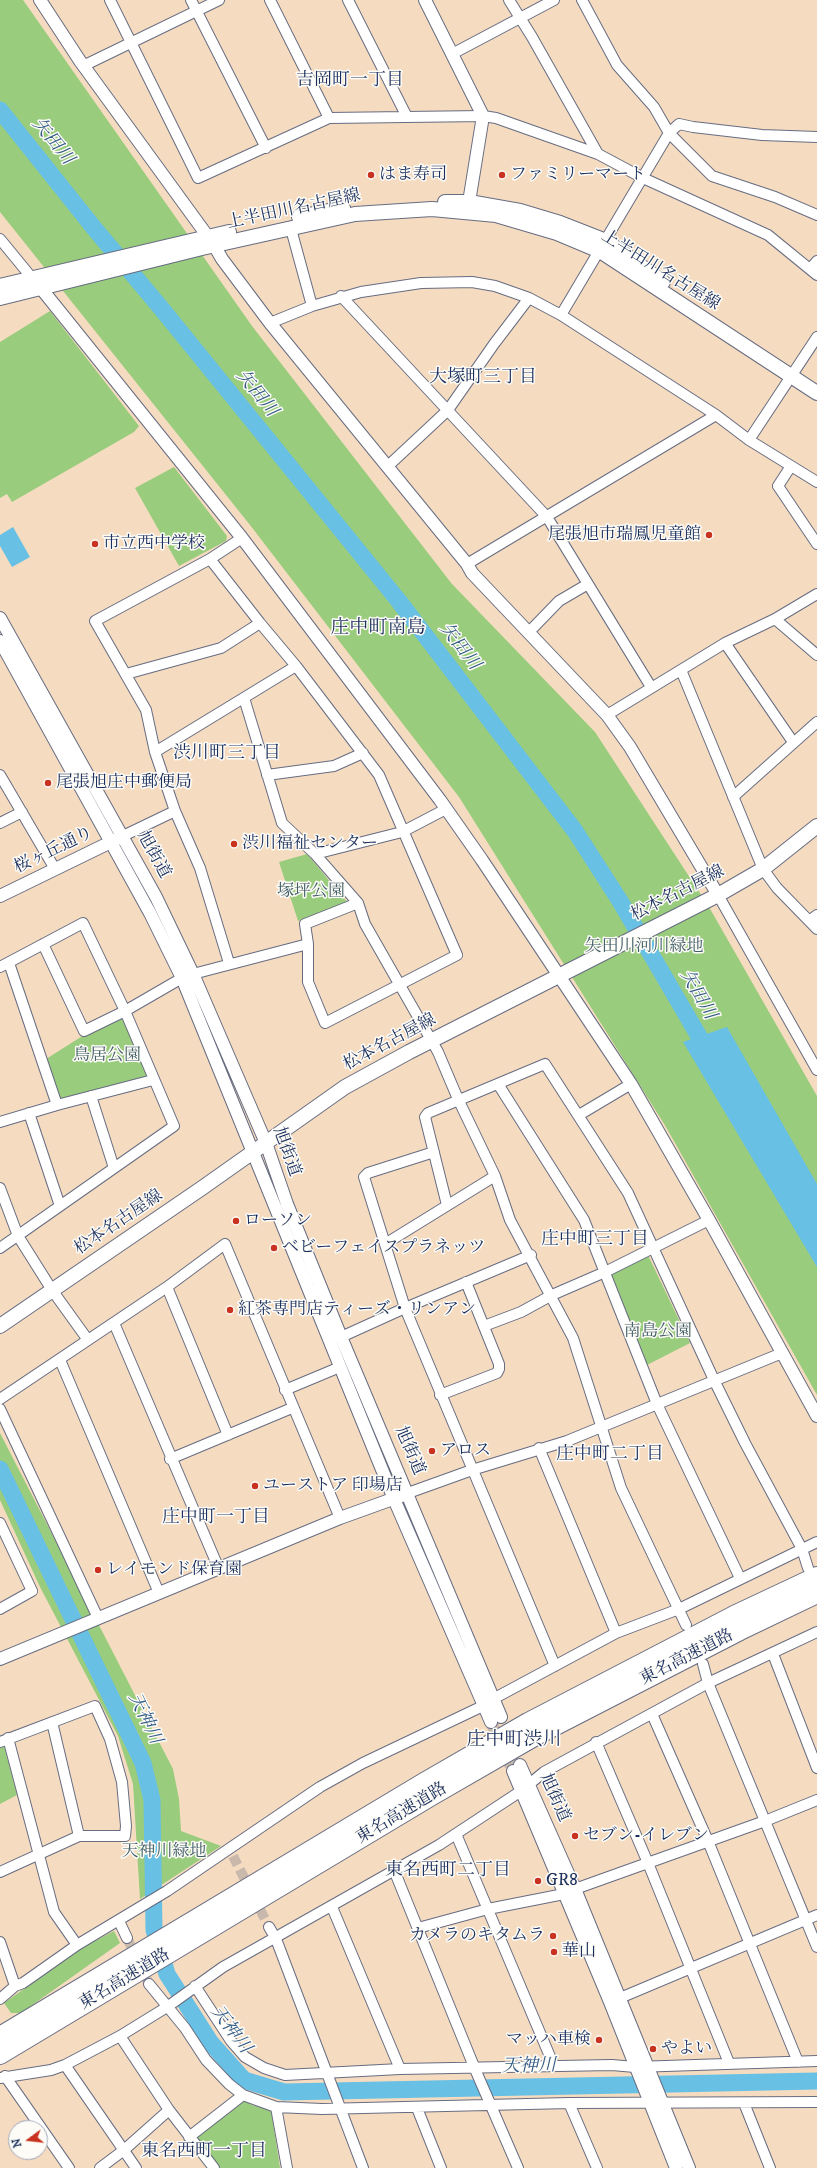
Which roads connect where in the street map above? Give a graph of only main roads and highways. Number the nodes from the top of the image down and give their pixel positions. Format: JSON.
{"nodes":[{"id":1,"x":208,"y":243,"type":"junction"},
{"id":2,"x":603,"y":246,"type":"junction"},
{"id":3,"x":44,"y":281,"type":"junction"},
{"id":4,"x":0,"y":286,"type":"edge"},
{"id":5,"x":0,"y":298,"type":"edge"},
{"id":6,"x":794,"y":372,"type":"junction"},
{"id":7,"x":817,"y":382,"type":"edge"},
{"id":8,"x":817,"y":393,"type":"edge"},
{"id":9,"x":817,"y":826,"type":"edge"},
{"id":10,"x":0,"y":1326,"type":"edge"},
{"id":11,"x":812,"y":1572,"type":"edge"},
{"id":12,"x":817,"y":1594,"type":"edge"},
{"id":13,"x":175,"y":1941,"type":"junction"},
{"id":14,"x":13,"y":2035,"type":"edge"},
{"id":15,"x":0,"y":2055,"type":"edge"}],
"edges":[{"from":1,"to":2,"type":"main road","name":"上半田川名古屋線"},
{"from":1,"to":2,"type":"main road","name":"上半田川名古屋線"},
{"from":1,"to":3,"type":"main road","name":"上半田川名古屋線"},
{"from":1,"to":3,"type":"main road","name":"上半田川名古屋線"},
{"from":2,"to":6,"type":"main road","name":"上半田川名古屋線"},
{"from":3,"to":4,"type":"main road","name":"上半田川名古屋線"},
{"from":3,"to":5,"type":"main road","name":"上半田川名古屋線"},
{"from":6,"to":7,"type":"main road","name":"上半田川名古屋線"},
{"from":6,"to":8,"type":"main road","name":"上半田川名古屋線"},
{"from":9,"to":10,"type":"main road","name":"松本名古屋線"},
{"from":11,"to":13,"type":"highway","name":"東名高速道路"},
{"from":12,"to":13,"type":"highway","name":"東名高速道路"},
{"from":13,"to":14,"type":"highway","name":"東名高速道路"},
{"from":14,"to":15,"type":"highway","name":"東名高速道路"}]}
